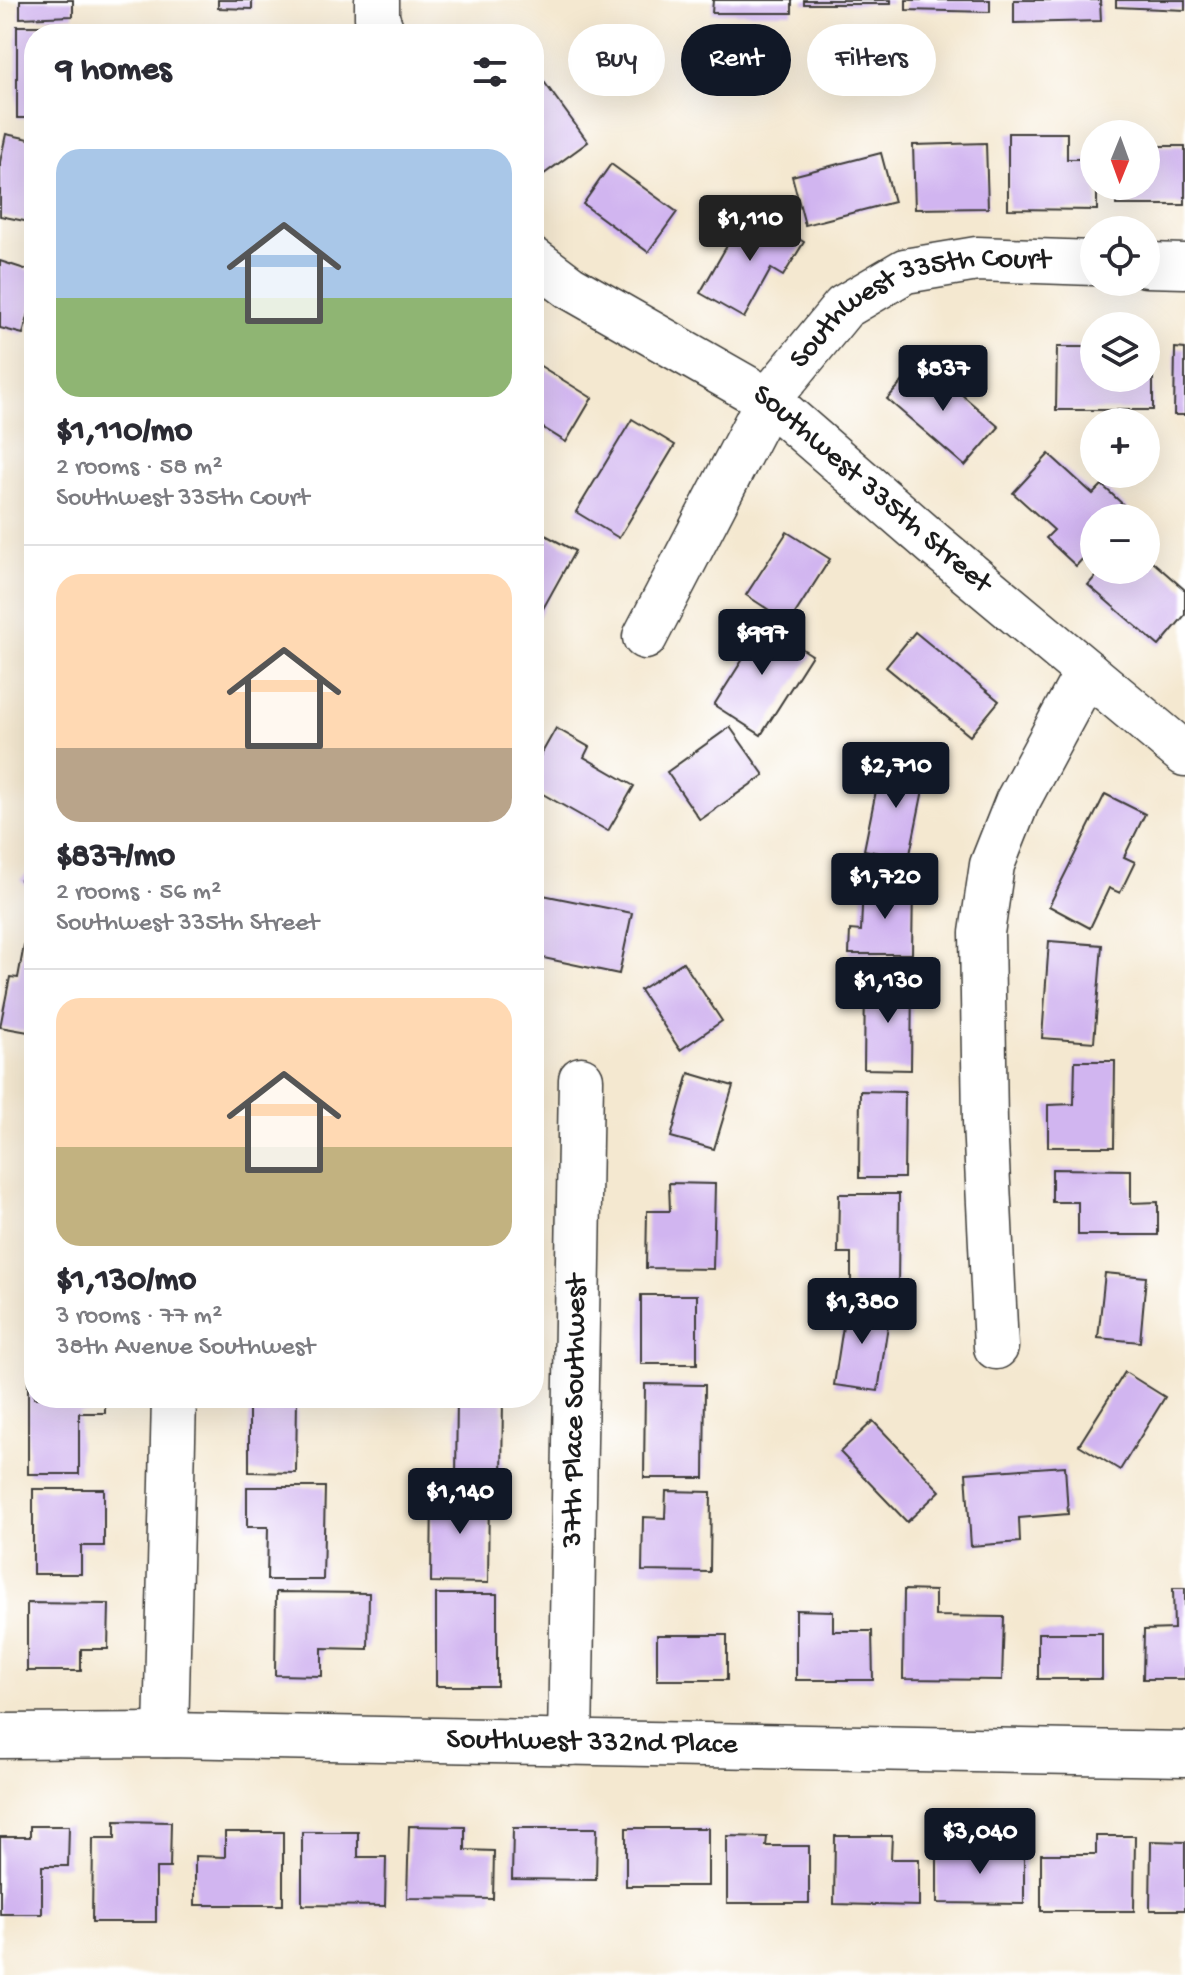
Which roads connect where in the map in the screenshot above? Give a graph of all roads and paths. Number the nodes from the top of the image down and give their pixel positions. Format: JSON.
{"nodes":[{"id":1,"x":377,"y":0,"type":"edge"},
{"id":2,"x":379,"y":24,"type":"edge"},
{"id":3,"x":1080,"y":263,"type":"edge"},
{"id":4,"x":1160,"y":265,"type":"edge"},
{"id":5,"x":1185,"y":266,"type":"edge"},
{"id":6,"x":544,"y":268,"type":"edge"},
{"id":7,"x":768,"y":400,"type":"junction"},
{"id":8,"x":645,"y":637,"type":"dead end"},
{"id":9,"x":1087,"y":672,"type":"junction"},
{"id":10,"x":1185,"y":754,"type":"edge"},
{"id":11,"x":581,"y":1079,"type":"dead end"},
{"id":12,"x":996,"y":1347,"type":"dead end"},
{"id":13,"x":174,"y":1408,"type":"edge"},
{"id":14,"x":166,"y":1735,"type":"junction"},
{"id":15,"x":0,"y":1736,"type":"edge"},
{"id":16,"x":570,"y":1743,"type":"junction"},
{"id":17,"x":1185,"y":1754,"type":"edge"}],
"edges":[{"from":1,"to":2,"type":"street"},
{"from":3,"to":7,"type":"street","name":"Southwest 335th Court"},
{"from":4,"to":5,"type":"street"},
{"from":6,"to":7,"type":"street","name":"Southwest 335th Street"},
{"from":7,"to":8,"type":"street"},
{"from":7,"to":9,"type":"street","name":"Southwest 335th Street"},
{"from":9,"to":10,"type":"street","name":"Southwest 335th Street"},
{"from":9,"to":12,"type":"street"},
{"from":11,"to":16,"type":"street","name":"37th Place Southwest"},
{"from":13,"to":14,"type":"street"},
{"from":14,"to":15,"type":"street","name":"Southwest 332nd Place"},
{"from":14,"to":16,"type":"street","name":"Southwest 332nd Place"},
{"from":16,"to":17,"type":"street","name":"Southwest 332nd Place"}]}
